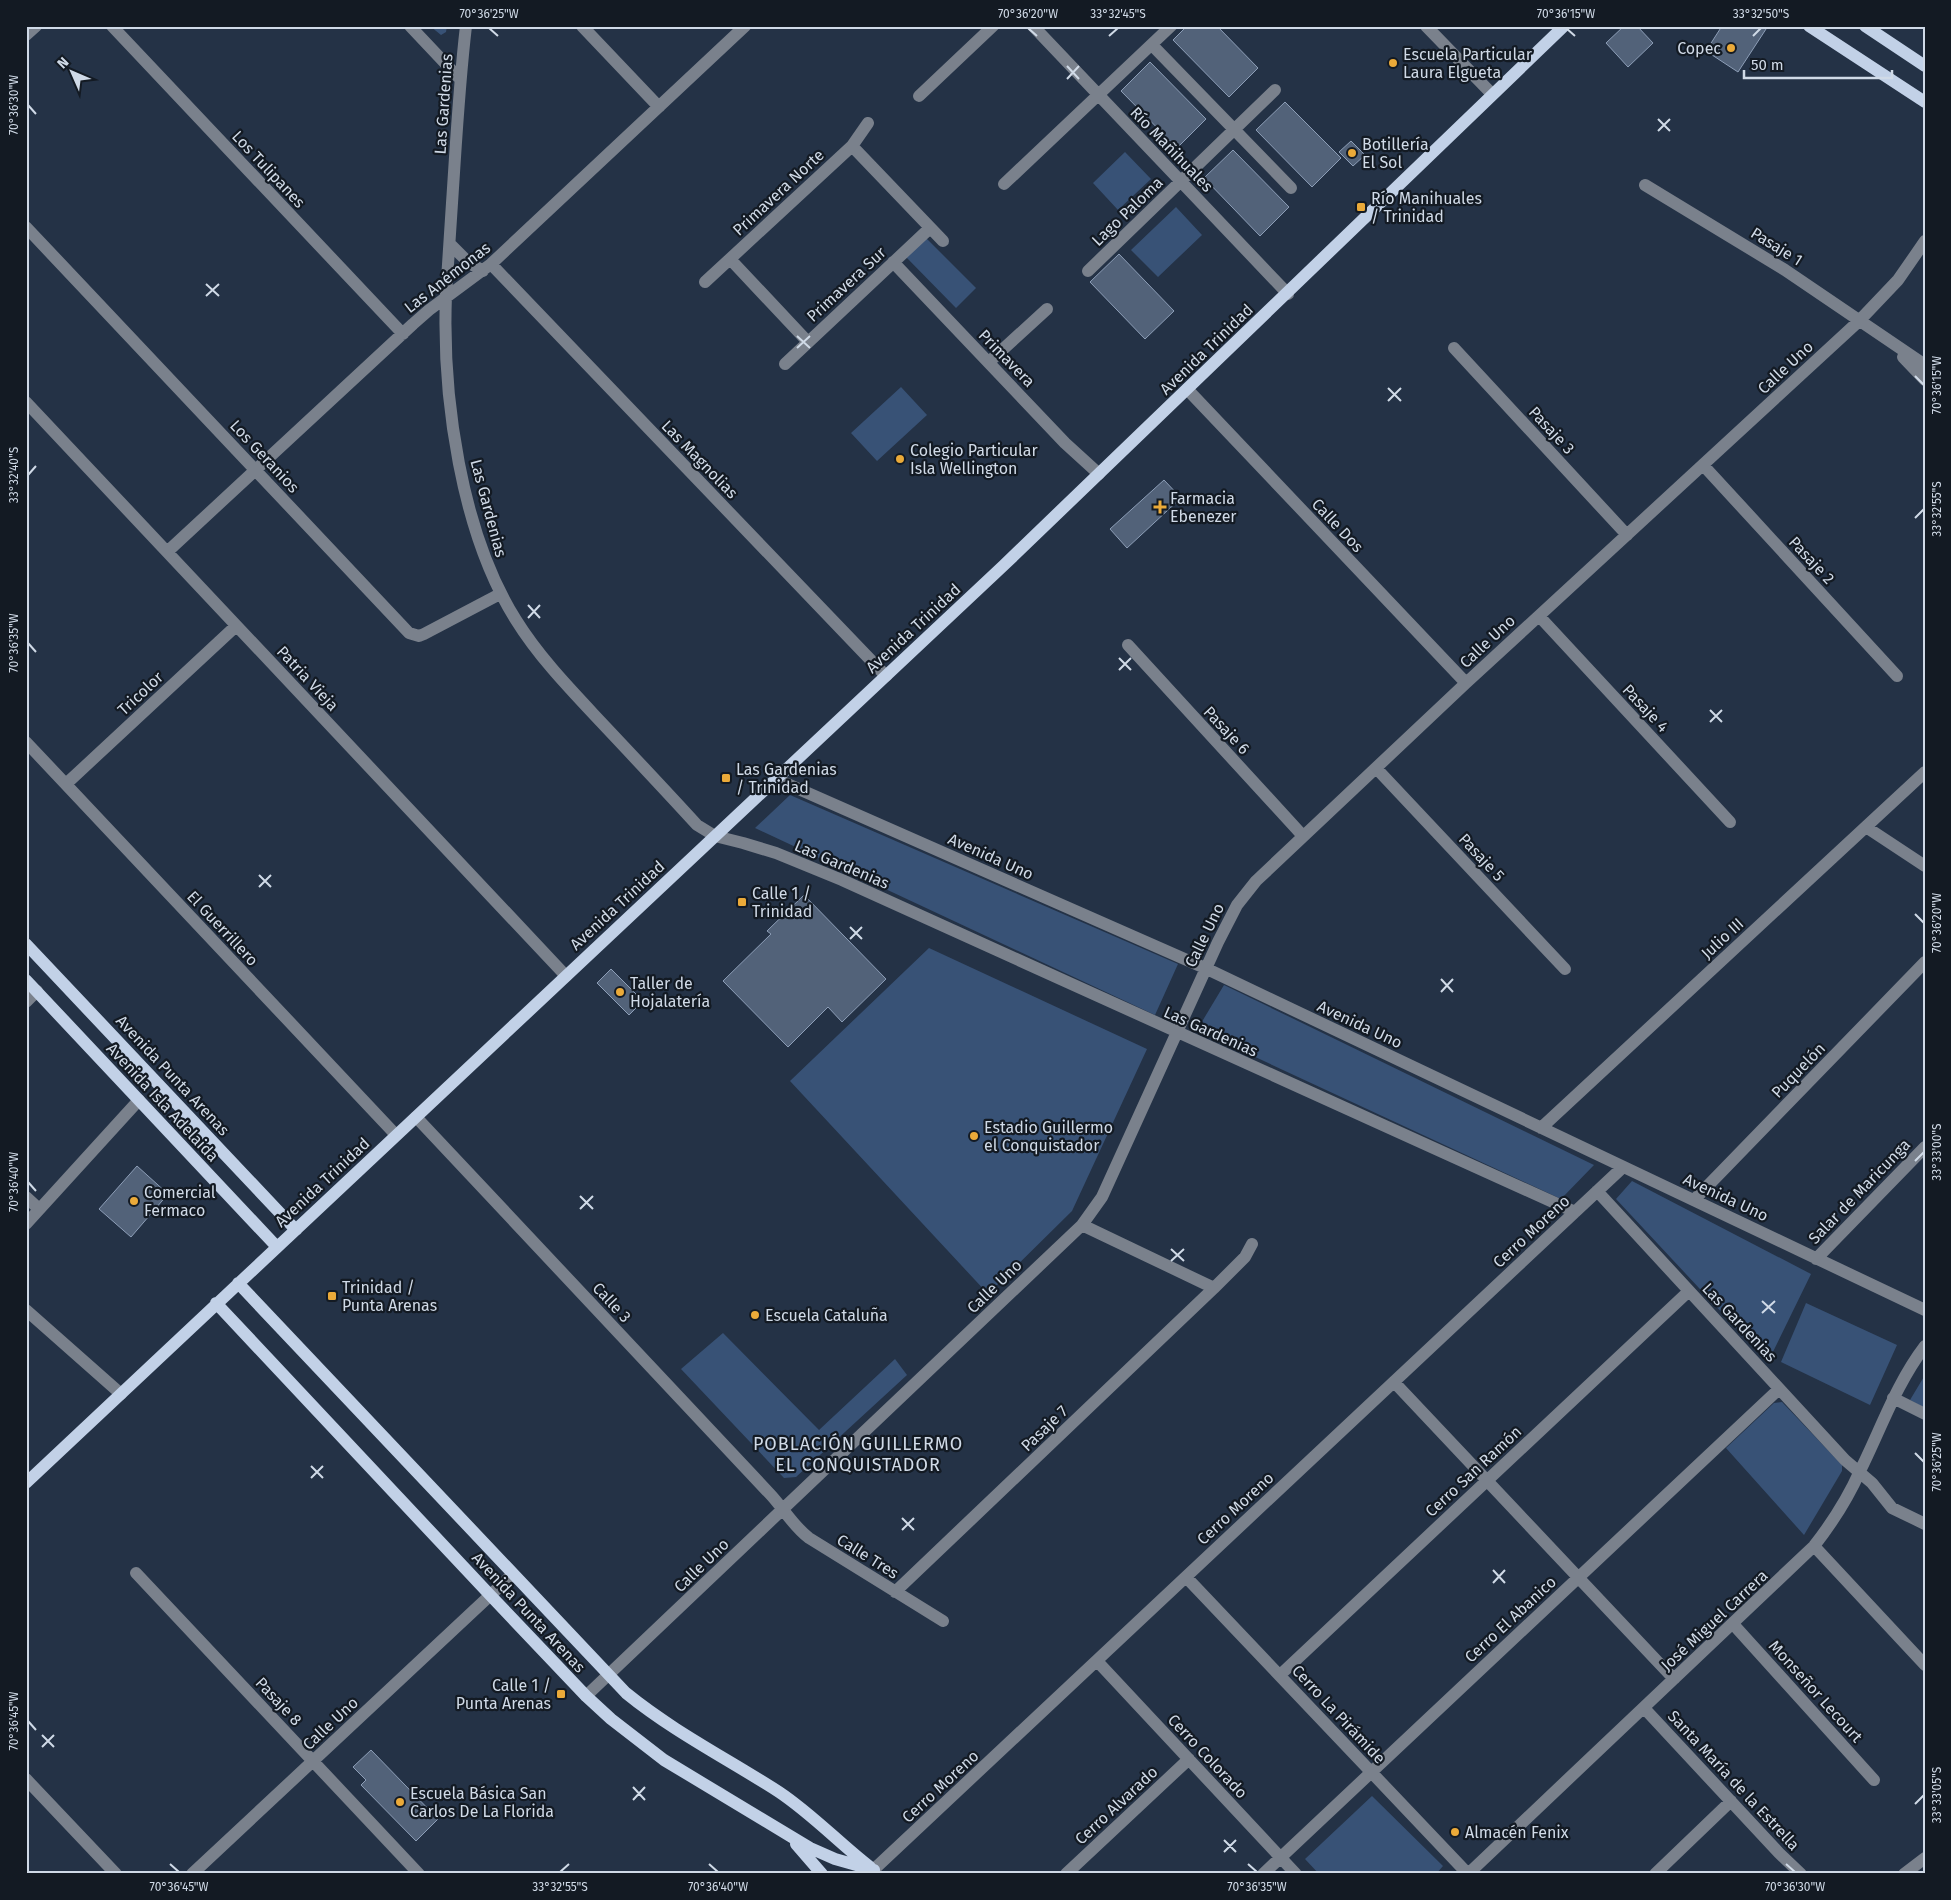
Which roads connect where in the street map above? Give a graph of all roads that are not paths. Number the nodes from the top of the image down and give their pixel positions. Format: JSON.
{"nodes":[{"id":1,"x":36,"y":26,"type":"edge"},
{"id":2,"x":112,"y":26,"type":"edge"},
{"id":3,"x":410,"y":26,"type":"edge"},
{"id":4,"x":466,"y":26,"type":"edge"},
{"id":5,"x":582,"y":26,"type":"edge"},
{"id":6,"x":745,"y":26,"type":"edge"},
{"id":7,"x":993,"y":26,"type":"edge"},
{"id":8,"x":1033,"y":26,"type":"edge"},
{"id":9,"x":1171,"y":26,"type":"edge"},
{"id":10,"x":1426,"y":26,"type":"edge"},
{"id":11,"x":1564,"y":26,"type":"edge"},
{"id":12,"x":1809,"y":26,"type":"edge"},
{"id":13,"x":1865,"y":26,"type":"edge"},
{"id":14,"x":26,"y":35,"type":"edge"},
{"id":15,"x":1152,"y":45,"type":"junction"},
{"id":16,"x":1925,"y":66,"type":"edge"},
{"id":17,"x":460,"y":78,"type":"junction"},
{"id":18,"x":1275,"y":90,"type":"dead end"},
{"id":19,"x":1492,"y":94,"type":"junction"},
{"id":20,"x":1098,"y":95,"type":"junction"},
{"id":21,"x":919,"y":96,"type":"dead end"},
{"id":22,"x":1925,"y":102,"type":"edge"},
{"id":23,"x":659,"y":107,"type":"junction"},
{"id":24,"x":868,"y":123,"type":"dead end"},
{"id":25,"x":1234,"y":130,"type":"junction"},
{"id":26,"x":852,"y":146,"type":"junction"},
{"id":27,"x":1180,"y":181,"type":"junction"},
{"id":28,"x":1004,"y":184,"type":"dead end"},
{"id":29,"x":1645,"y":185,"type":"dead end"},
{"id":30,"x":1291,"y":188,"type":"dead end"},
{"id":31,"x":26,"y":227,"type":"edge"},
{"id":32,"x":930,"y":228,"type":"junction"},
{"id":33,"x":1925,"y":241,"type":"edge"},
{"id":34,"x":943,"y":242,"type":"dead end"},
{"id":35,"x":450,"y":244,"type":"junction"},
{"id":36,"x":730,"y":259,"type":"junction"},
{"id":37,"x":893,"y":262,"type":"junction"},
{"id":38,"x":487,"y":268,"type":"junction"},
{"id":39,"x":1088,"y":271,"type":"dead end"},
{"id":40,"x":705,"y":282,"type":"dead end"},
{"id":41,"x":1288,"y":294,"type":"junction"},
{"id":42,"x":446,"y":297,"type":"junction"},
{"id":43,"x":1047,"y":308,"type":"dead end"},
{"id":44,"x":1859,"y":321,"type":"junction"},
{"id":45,"x":403,"y":334,"type":"junction"},
{"id":46,"x":1888,"y":340,"type":"junction"},
{"id":47,"x":808,"y":342,"type":"junction"},
{"id":48,"x":1454,"y":348,"type":"dead end"},
{"id":49,"x":989,"y":362,"type":"junction"},
{"id":50,"x":785,"y":364,"type":"dead end"},
{"id":51,"x":1925,"y":365,"type":"edge"},
{"id":52,"x":1925,"y":380,"type":"edge"},
{"id":53,"x":1187,"y":389,"type":"junction"},
{"id":54,"x":26,"y":402,"type":"edge"},
{"id":55,"x":1703,"y":465,"type":"junction"},
{"id":56,"x":256,"y":470,"type":"junction"},
{"id":57,"x":1099,"y":474,"type":"junction"},
{"id":58,"x":1627,"y":535,"type":"junction"},
{"id":59,"x":167,"y":552,"type":"junction"},
{"id":60,"x":500,"y":594,"type":"junction"},
{"id":61,"x":1539,"y":616,"type":"junction"},
{"id":62,"x":236,"y":626,"type":"junction"},
{"id":63,"x":1128,"y":645,"type":"dead end"},
{"id":64,"x":886,"y":676,"type":"junction"},
{"id":65,"x":1897,"y":676,"type":"dead end"},
{"id":66,"x":1466,"y":683,"type":"junction"},
{"id":67,"x":26,"y":742,"type":"edge"},
{"id":68,"x":1376,"y":768,"type":"junction"},
{"id":69,"x":1925,"y":772,"type":"edge"},
{"id":70,"x":776,"y":779,"type":"junction"},
{"id":71,"x":66,"y":784,"type":"junction"},
{"id":72,"x":1730,"y":822,"type":"dead end"},
{"id":73,"x":1866,"y":827,"type":"junction"},
{"id":74,"x":715,"y":836,"type":"junction"},
{"id":75,"x":1303,"y":836,"type":"junction"},
{"id":76,"x":1925,"y":866,"type":"edge"},
{"id":77,"x":26,"y":944,"type":"edge"},
{"id":78,"x":1925,"y":962,"type":"edge"},
{"id":79,"x":1205,"y":968,"type":"junction"},
{"id":80,"x":1564,"y":969,"type":"dead end"},
{"id":81,"x":566,"y":976,"type":"junction"},
{"id":82,"x":26,"y":980,"type":"edge"},
{"id":83,"x":37,"y":991,"type":"junction"},
{"id":84,"x":26,"y":1002,"type":"edge"},
{"id":85,"x":1177,"y":1033,"type":"junction"},
{"id":86,"x":139,"y":1100,"type":"junction"},
{"id":87,"x":416,"y":1117,"type":"junction"},
{"id":88,"x":1542,"y":1128,"type":"junction"},
{"id":89,"x":396,"y":1135,"type":"junction"},
{"id":90,"x":1925,"y":1147,"type":"edge"},
{"id":91,"x":1623,"y":1167,"type":"junction"},
{"id":92,"x":1598,"y":1191,"type":"junction"},
{"id":93,"x":26,"y":1197,"type":"edge"},
{"id":94,"x":1694,"y":1200,"type":"junction"},
{"id":95,"x":39,"y":1209,"type":"junction"},
{"id":96,"x":1574,"y":1212,"type":"junction"},
{"id":97,"x":26,"y":1224,"type":"edge"},
{"id":98,"x":1082,"y":1225,"type":"junction"},
{"id":99,"x":296,"y":1230,"type":"junction"},
{"id":100,"x":1252,"y":1244,"type":"dead end"},
{"id":101,"x":277,"y":1247,"type":"junction"},
{"id":102,"x":1816,"y":1259,"type":"junction"},
{"id":103,"x":238,"y":1284,"type":"junction"},
{"id":104,"x":1214,"y":1288,"type":"junction"},
{"id":105,"x":1689,"y":1291,"type":"junction"},
{"id":106,"x":216,"y":1303,"type":"junction"},
{"id":107,"x":26,"y":1310,"type":"edge"},
{"id":108,"x":1925,"y":1310,"type":"edge"},
{"id":109,"x":1925,"y":1346,"type":"edge"},
{"id":110,"x":1394,"y":1382,"type":"junction"},
{"id":111,"x":1779,"y":1389,"type":"junction"},
{"id":112,"x":121,"y":1394,"type":"junction"},
{"id":113,"x":1894,"y":1398,"type":"junction"},
{"id":114,"x":1925,"y":1414,"type":"edge"},
{"id":115,"x":1860,"y":1473,"type":"junction"},
{"id":116,"x":1487,"y":1480,"type":"junction"},
{"id":117,"x":26,"y":1482,"type":"edge"},
{"id":118,"x":784,"y":1509,"type":"junction"},
{"id":119,"x":1925,"y":1524,"type":"edge"},
{"id":120,"x":1814,"y":1546,"type":"junction"},
{"id":121,"x":136,"y":1573,"type":"dead end"},
{"id":122,"x":512,"y":1575,"type":"junction"},
{"id":123,"x":1186,"y":1577,"type":"junction"},
{"id":124,"x":1578,"y":1577,"type":"junction"},
{"id":125,"x":896,"y":1592,"type":"junction"},
{"id":126,"x":490,"y":1595,"type":"junction"},
{"id":127,"x":943,"y":1621,"type":"dead end"},
{"id":128,"x":1733,"y":1624,"type":"junction"},
{"id":129,"x":1097,"y":1661,"type":"junction"},
{"id":130,"x":1925,"y":1665,"type":"edge"},
{"id":131,"x":1280,"y":1675,"type":"junction"},
{"id":132,"x":608,"y":1676,"type":"junction"},
{"id":133,"x":1674,"y":1679,"type":"junction"},
{"id":134,"x":586,"y":1696,"type":"junction"},
{"id":135,"x":1644,"y":1708,"type":"junction"},
{"id":136,"x":1189,"y":1759,"type":"junction"},
{"id":137,"x":313,"y":1761,"type":"junction"},
{"id":138,"x":1371,"y":1772,"type":"junction"},
{"id":139,"x":26,"y":1779,"type":"edge"},
{"id":140,"x":1874,"y":1780,"type":"dead end"},
{"id":141,"x":1731,"y":1801,"type":"junction"},
{"id":142,"x":787,"y":1835,"type":"junction"},
{"id":143,"x":1280,"y":1857,"type":"junction"},
{"id":144,"x":1925,"y":1858,"type":"edge"},
{"id":145,"x":874,"y":1872,"type":"edge"},
{"id":146,"x":116,"y":1874,"type":"edge"},
{"id":147,"x":192,"y":1874,"type":"edge"},
{"id":148,"x":419,"y":1874,"type":"edge"},
{"id":149,"x":822,"y":1874,"type":"edge"},
{"id":150,"x":1066,"y":1874,"type":"edge"},
{"id":151,"x":1263,"y":1874,"type":"edge"},
{"id":152,"x":1296,"y":1874,"type":"edge"},
{"id":153,"x":1468,"y":1874,"type":"edge"},
{"id":154,"x":1654,"y":1874,"type":"edge"},
{"id":155,"x":1801,"y":1874,"type":"edge"},
{"id":156,"x":1904,"y":1874,"type":"edge"}],
"edges":[{"from":1,"to":14,"type":"street"},
{"from":2,"to":45,"type":"street","name":"Los Tulipanes"},
{"from":3,"to":17,"type":"street"},
{"from":4,"to":17,"type":"street","name":"Las Gardenias"},
{"from":5,"to":23,"type":"street"},
{"from":6,"to":23,"type":"street","name":"Las Anémonas"},
{"from":7,"to":21,"type":"street"},
{"from":8,"to":20,"type":"street","name":"Río Mañihuales"},
{"from":9,"to":15,"type":"street"},
{"from":10,"to":19,"type":"street"},
{"from":11,"to":19,"type":"main road","name":"Avenida Trinidad"},
{"from":12,"to":22,"type":"main road"},
{"from":13,"to":16,"type":"main road"},
{"from":15,"to":20,"type":"street"},
{"from":15,"to":25,"type":"street"},
{"from":17,"to":35,"type":"street","name":"Las Gardenias"},
{"from":18,"to":25,"type":"street","name":"Lago Paloma"},
{"from":19,"to":41,"type":"main road","name":"Avenida Trinidad"},
{"from":20,"to":27,"type":"street","name":"Río Mañihuales"},
{"from":20,"to":28,"type":"street"},
{"from":23,"to":38,"type":"street","name":"Las Anémonas"},
{"from":24,"to":26,"type":"street","name":"Primavera Norte"},
{"from":25,"to":27,"type":"street","name":"Lago Paloma"},
{"from":25,"to":30,"type":"street"},
{"from":26,"to":32,"type":"street"},
{"from":26,"to":36,"type":"street","name":"Primavera Norte"},
{"from":27,"to":39,"type":"street","name":"Lago Paloma"},
{"from":27,"to":41,"type":"street","name":"Río Mañihuales"},
{"from":29,"to":44,"type":"street","name":"Pasaje 1"},
{"from":31,"to":56,"type":"street","name":"Los Geranios"},
{"from":32,"to":34,"type":"street"},
{"from":32,"to":37,"type":"street","name":"Primavera Sur"},
{"from":33,"to":44,"type":"street","name":"Calle Uno"},
{"from":35,"to":38,"type":"street"},
{"from":35,"to":42,"type":"street","name":"Las Gardenias"},
{"from":36,"to":40,"type":"street","name":"Primavera Norte"},
{"from":36,"to":47,"type":"street"},
{"from":37,"to":47,"type":"street","name":"Primavera Sur"},
{"from":37,"to":49,"type":"street","name":"Primavera"},
{"from":38,"to":42,"type":"street","name":"Las Anémonas"},
{"from":38,"to":64,"type":"street","name":"Las Magnolias"},
{"from":41,"to":53,"type":"main road","name":"Avenida Trinidad"},
{"from":42,"to":45,"type":"street","name":"Las Anémonas"},
{"from":42,"to":60,"type":"street","name":"Las Gardenias"},
{"from":43,"to":49,"type":"street"},
{"from":44,"to":46,"type":"street","name":"Pasaje 1"},
{"from":44,"to":55,"type":"street","name":"Calle Uno"},
{"from":45,"to":56,"type":"street","name":"Las Anémonas"},
{"from":46,"to":51,"type":"street","name":"Pasaje 1"},
{"from":46,"to":52,"type":"street","name":"Pasaje 1"},
{"from":47,"to":50,"type":"street","name":"Primavera Sur"},
{"from":48,"to":58,"type":"street","name":"Pasaje 3"},
{"from":49,"to":57,"type":"street","name":"Primavera"},
{"from":53,"to":57,"type":"main road","name":"Avenida Trinidad"},
{"from":53,"to":66,"type":"street","name":"Calle Dos"},
{"from":54,"to":59,"type":"street","name":"Patria Vieja"},
{"from":55,"to":58,"type":"street","name":"Calle Uno"},
{"from":55,"to":65,"type":"street","name":"Pasaje 2"},
{"from":56,"to":59,"type":"street","name":"Las Anémonas"},
{"from":56,"to":60,"type":"street","name":"Los Geranios"},
{"from":57,"to":64,"type":"main road","name":"Avenida Trinidad"},
{"from":58,"to":61,"type":"street","name":"Calle Uno"},
{"from":59,"to":62,"type":"street","name":"Patria Vieja"},
{"from":60,"to":74,"type":"street","name":"Las Gardenias"},
{"from":61,"to":66,"type":"street","name":"Calle Uno"},
{"from":61,"to":72,"type":"street","name":"Pasaje 4"},
{"from":62,"to":71,"type":"street","name":"Tricolor"},
{"from":62,"to":81,"type":"street","name":"Patria Vieja"},
{"from":63,"to":75,"type":"street","name":"Pasaje 6"},
{"from":64,"to":70,"type":"main road","name":"Avenida Trinidad"},
{"from":66,"to":68,"type":"street","name":"Calle Uno"},
{"from":67,"to":71,"type":"street","name":"El Guerrillero"},
{"from":68,"to":75,"type":"street","name":"Calle Uno"},
{"from":68,"to":80,"type":"street","name":"Pasaje 5"},
{"from":69,"to":73,"type":"street","name":"Julio III"},
{"from":70,"to":74,"type":"main road","name":"Avenida Trinidad"},
{"from":70,"to":79,"type":"street","name":"Avenida Uno"},
{"from":71,"to":89,"type":"street","name":"El Guerrillero"},
{"from":73,"to":76,"type":"street"},
{"from":73,"to":88,"type":"street","name":"Julio III"},
{"from":74,"to":81,"type":"main road","name":"Avenida Trinidad"},
{"from":74,"to":85,"type":"street","name":"Las Gardenias"},
{"from":75,"to":79,"type":"street","name":"Calle Uno"},
{"from":77,"to":99,"type":"main road","name":"Avenida Punta Arenas"},
{"from":78,"to":94,"type":"street","name":"Puquelón"},
{"from":79,"to":85,"type":"street","name":"Calle Uno"},
{"from":79,"to":88,"type":"street","name":"Avenida Uno"},
{"from":81,"to":87,"type":"main road","name":"Avenida Trinidad"},
{"from":82,"to":83,"type":"main road","name":"Avenida Isla Adelaida"},
{"from":83,"to":84,"type":"street"},
{"from":83,"to":86,"type":"main road","name":"Avenida Isla Adelaida"},
{"from":85,"to":96,"type":"street","name":"Las Gardenias"},
{"from":85,"to":98,"type":"street","name":"Calle Uno"},
{"from":86,"to":95,"type":"street"},
{"from":86,"to":101,"type":"main road","name":"Avenida Isla Adelaida"},
{"from":87,"to":89,"type":"main road","name":"Avenida Trinidad"},
{"from":87,"to":118,"type":"street","name":"Calle 3"},
{"from":88,"to":91,"type":"street","name":"Avenida Uno"},
{"from":89,"to":99,"type":"main road","name":"Avenida Trinidad"},
{"from":90,"to":102,"type":"street","name":"Salar de Maricunga"},
{"from":91,"to":92,"type":"street","name":"Cerro Moreno"},
{"from":91,"to":94,"type":"street","name":"Avenida Uno"},
{"from":92,"to":96,"type":"street","name":"Cerro Moreno"},
{"from":92,"to":105,"type":"street","name":"Las Gardenias"},
{"from":93,"to":95,"type":"street"},
{"from":94,"to":102,"type":"street","name":"Avenida Uno"},
{"from":95,"to":97,"type":"street"},
{"from":96,"to":110,"type":"street","name":"Cerro Moreno"},
{"from":98,"to":104,"type":"street"},
{"from":98,"to":118,"type":"street","name":"Calle Uno"},
{"from":99,"to":101,"type":"main road","name":"Avenida Trinidad"},
{"from":100,"to":104,"type":"street","name":"Pasaje 7"},
{"from":101,"to":103,"type":"main road","name":"Avenida Trinidad"},
{"from":102,"to":108,"type":"street","name":"Avenida Uno"},
{"from":103,"to":106,"type":"main road","name":"Avenida Trinidad"},
{"from":103,"to":122,"type":"main road","name":"Avenida Punta Arenas"},
{"from":104,"to":125,"type":"street","name":"Pasaje 7"},
{"from":105,"to":111,"type":"street","name":"Las Gardenias"},
{"from":105,"to":116,"type":"street","name":"Cerro San Ramón"},
{"from":106,"to":112,"type":"main road","name":"Avenida Trinidad"},
{"from":106,"to":126,"type":"main road","name":"Avenida Punta Arenas"},
{"from":107,"to":112,"type":"street"},
{"from":109,"to":113,"type":"street","name":"José Miguel Carrera"},
{"from":110,"to":116,"type":"street"},
{"from":110,"to":123,"type":"street","name":"Cerro Moreno"},
{"from":111,"to":115,"type":"street","name":"Las Gardenias"},
{"from":111,"to":124,"type":"street","name":"Cerro El Abanico"},
{"from":112,"to":117,"type":"main road","name":"Avenida Trinidad"},
{"from":113,"to":114,"type":"street"},
{"from":113,"to":115,"type":"street","name":"José Miguel Carrera"},
{"from":115,"to":119,"type":"street","name":"Las Gardenias"},
{"from":115,"to":120,"type":"street","name":"José Miguel Carrera"},
{"from":116,"to":124,"type":"street"},
{"from":116,"to":131,"type":"street","name":"Cerro San Ramón"},
{"from":118,"to":125,"type":"street","name":"Calle Tres"},
{"from":118,"to":132,"type":"street","name":"Calle Uno"},
{"from":120,"to":128,"type":"street","name":"José Miguel Carrera"},
{"from":120,"to":130,"type":"street"},
{"from":121,"to":137,"type":"street","name":"Pasaje 8"},
{"from":122,"to":126,"type":"street","name":"Calle Uno"},
{"from":122,"to":132,"type":"main road","name":"Avenida Punta Arenas"},
{"from":123,"to":129,"type":"street","name":"Cerro Moreno"},
{"from":123,"to":131,"type":"street","name":"Cerro La Pirámide"},
{"from":124,"to":133,"type":"street"},
{"from":124,"to":138,"type":"street","name":"Cerro El Abanico"},
{"from":125,"to":127,"type":"street","name":"Calle Tres"},
{"from":126,"to":134,"type":"main road","name":"Avenida Punta Arenas"},
{"from":126,"to":137,"type":"street","name":"Calle Uno"},
{"from":128,"to":133,"type":"street","name":"José Miguel Carrera"},
{"from":128,"to":140,"type":"street","name":"Monseñor Lecourt"},
{"from":129,"to":136,"type":"street","name":"Cerro Colorado"},
{"from":129,"to":145,"type":"street","name":"Cerro Moreno"},
{"from":131,"to":138,"type":"street","name":"Cerro La Pirámide"},
{"from":132,"to":134,"type":"street","name":"Calle Uno"},
{"from":132,"to":145,"type":"main road","name":"Avenida Punta Arenas"},
{"from":133,"to":135,"type":"street","name":"José Miguel Carrera"},
{"from":134,"to":142,"type":"main road","name":"Avenida Punta Arenas"},
{"from":135,"to":141,"type":"street","name":"Santa María de la Estrella"},
{"from":135,"to":153,"type":"street","name":"José Miguel Carrera"},
{"from":136,"to":143,"type":"street","name":"Cerro Colorado"},
{"from":136,"to":150,"type":"street","name":"Cerro Alvarado"},
{"from":137,"to":147,"type":"street","name":"Calle Uno"},
{"from":137,"to":148,"type":"street","name":"Pasaje 8"},
{"from":138,"to":143,"type":"street","name":"Cerro El Abanico"},
{"from":138,"to":153,"type":"street","name":"Cerro La Pirámide"},
{"from":139,"to":146,"type":"street"},
{"from":141,"to":154,"type":"street"},
{"from":141,"to":155,"type":"street","name":"Santa María de la Estrella"},
{"from":142,"to":145,"type":"main road","name":"Avenida Punta Arenas"},
{"from":142,"to":149,"type":"main road"},
{"from":143,"to":151,"type":"street","name":"Cerro El Abanico"},
{"from":143,"to":152,"type":"street","name":"Cerro Colorado"},
{"from":144,"to":156,"type":"street"}]}
